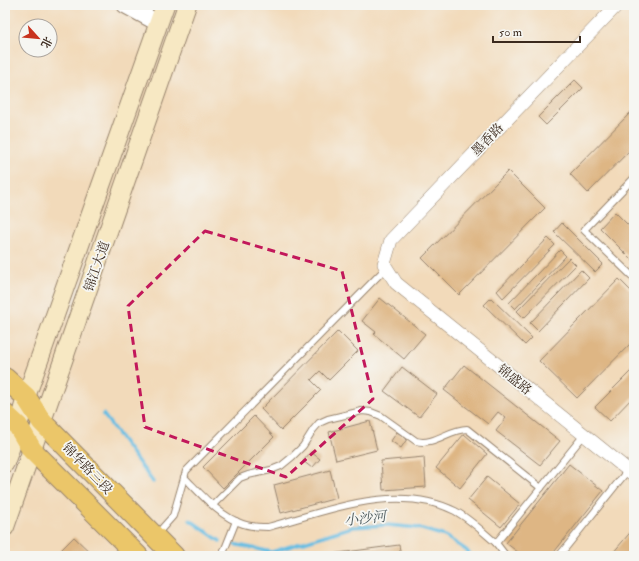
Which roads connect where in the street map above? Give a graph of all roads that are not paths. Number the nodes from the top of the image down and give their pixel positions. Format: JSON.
{"nodes":[{"id":1,"x":125,"y":5,"type":"edge"},
{"id":2,"x":187,"y":5,"type":"edge"},
{"id":3,"x":617,"y":5,"type":"edge"},
{"id":4,"x":160,"y":11,"type":"edge"},
{"id":5,"x":634,"y":178,"type":"edge"},
{"id":6,"x":386,"y":268,"type":"junction"},
{"id":7,"x":634,"y":278,"type":"edge"},
{"id":8,"x":5,"y":378,"type":"edge"},
{"id":9,"x":26,"y":397,"type":"junction"},
{"id":10,"x":9,"y":419,"type":"edge"},
{"id":11,"x":42,"y":422,"type":"junction"},
{"id":12,"x":584,"y":435,"type":"junction"},
{"id":13,"x":32,"y":450,"type":"junction"},
{"id":14,"x":5,"y":463,"type":"edge"},
{"id":15,"x":631,"y":473,"type":"edge"},
{"id":16,"x":184,"y":477,"type":"junction"},
{"id":17,"x":541,"y":488,"type":"junction"},
{"id":18,"x":214,"y":506,"type":"junction"},
{"id":19,"x":236,"y":521,"type":"junction"},
{"id":20,"x":5,"y":527,"type":"edge"},
{"id":21,"x":154,"y":536,"type":"junction"},
{"id":22,"x":496,"y":543,"type":"junction"},
{"id":23,"x":138,"y":556,"type":"edge"},
{"id":24,"x":174,"y":556,"type":"edge"},
{"id":25,"x":222,"y":556,"type":"edge"},
{"id":26,"x":506,"y":556,"type":"edge"},
{"id":27,"x":559,"y":556,"type":"edge"}],
"edges":[{"from":1,"to":4,"type":"street"},
{"from":2,"to":11,"type":"main road","name":"锦江大道"},
{"from":3,"to":6,"type":"street","name":"墨香路"},
{"from":4,"to":9,"type":"main road","name":"锦江大道"},
{"from":5,"to":7,"type":"lane"},
{"from":6,"to":12,"type":"street","name":"锦盛路"},
{"from":6,"to":16,"type":"lane"},
{"from":8,"to":9,"type":"main road","name":"锦华路三段"},
{"from":9,"to":10,"type":"main road","name":"锦江大道"},
{"from":9,"to":11,"type":"main road","name":"锦华路三段"},
{"from":10,"to":13,"type":"main road","name":"锦华路三段"},
{"from":10,"to":14,"type":"main road","name":"锦江大道"},
{"from":11,"to":13,"type":"main road","name":"锦江大道"},
{"from":11,"to":21,"type":"main road","name":"锦华路三段"},
{"from":12,"to":15,"type":"street","name":"锦盛路"},
{"from":12,"to":17,"type":"lane"},
{"from":13,"to":20,"type":"main road","name":"锦江大道"},
{"from":13,"to":23,"type":"main road","name":"锦华路三段"},
{"from":15,"to":27,"type":"lane"},
{"from":16,"to":18,"type":"lane"},
{"from":16,"to":21,"type":"lane"},
{"from":17,"to":18,"type":"lane"},
{"from":17,"to":22,"type":"lane"},
{"from":18,"to":19,"type":"lane"},
{"from":19,"to":22,"type":"lane"},
{"from":19,"to":25,"type":"lane"},
{"from":21,"to":24,"type":"main road","name":"锦华路三段"},
{"from":22,"to":26,"type":"lane"}]}
